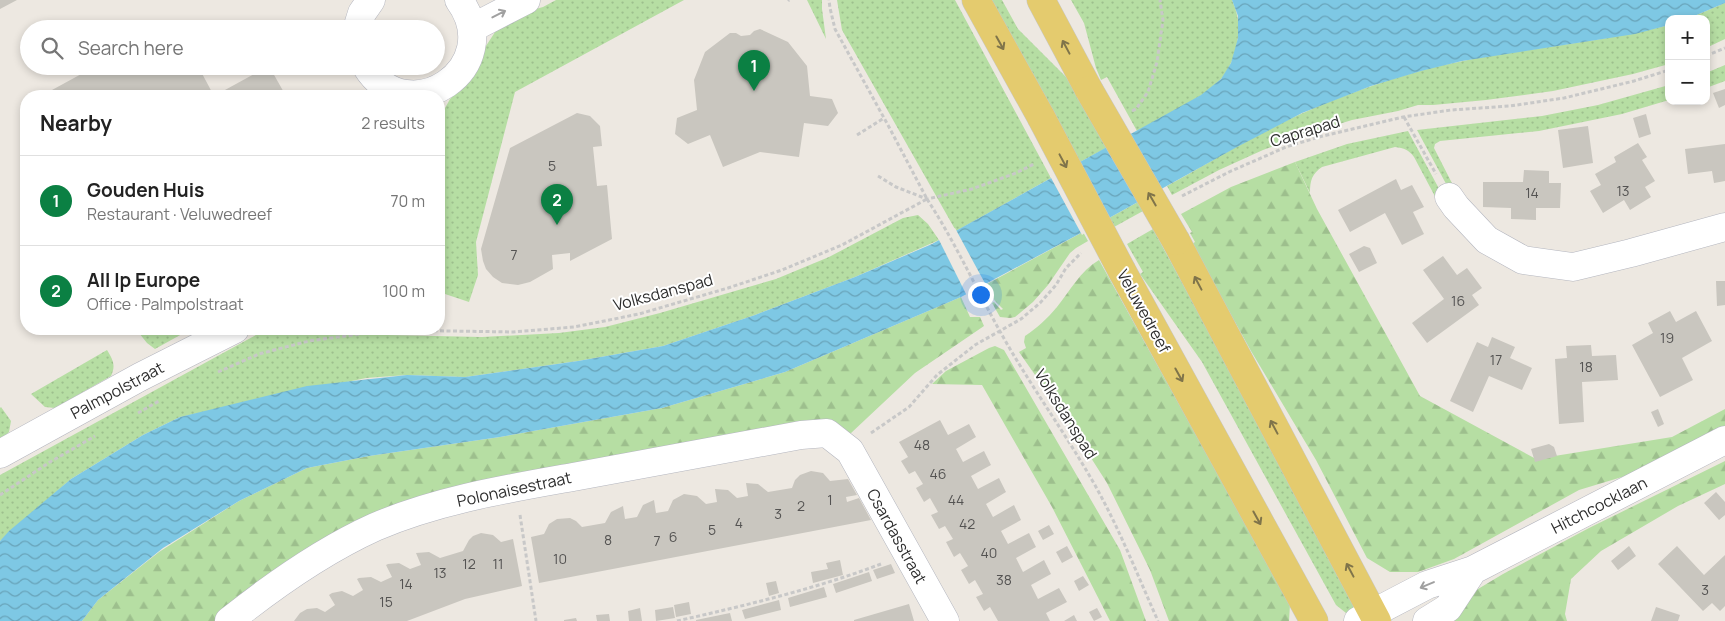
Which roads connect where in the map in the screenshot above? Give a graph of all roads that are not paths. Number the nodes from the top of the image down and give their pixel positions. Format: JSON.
{"nodes":[{"id":1,"x":459,"y":0,"type":"edge"},
{"id":2,"x":526,"y":0,"type":"edge"},
{"id":3,"x":976,"y":0,"type":"edge"},
{"id":4,"x":1041,"y":0,"type":"edge"},
{"id":5,"x":472,"y":28,"type":"junction"},
{"id":6,"x":372,"y":75,"type":"edge"},
{"id":7,"x":391,"y":90,"type":"edge"},
{"id":8,"x":440,"y":90,"type":"edge"},
{"id":9,"x":1449,"y":197,"type":"road end"},
{"id":10,"x":1725,"y":227,"type":"edge"},
{"id":11,"x":223,"y":335,"type":"edge"},
{"id":12,"x":827,"y":433,"type":"joint"},
{"id":13,"x":1725,"y":440,"type":"edge"},
{"id":14,"x":0,"y":454,"type":"edge"},
{"id":15,"x":1473,"y":570,"type":"junction"},
{"id":16,"x":1369,"y":618,"type":"edge"},
{"id":17,"x":229,"y":621,"type":"edge"},
{"id":18,"x":945,"y":621,"type":"edge"},
{"id":19,"x":1314,"y":621,"type":"edge"},
{"id":20,"x":1427,"y":621,"type":"edge"}],
"edges":[{"from":1,"to":5,"type":"street"},
{"from":5,"to":2,"type":"street","one_way":true},
{"from":3,"to":19,"type":"main road","name":"Veluwedreef","one_way":true,"bridge":true},
{"from":16,"to":4,"type":"main road","one_way":true,"bridge":true},
{"from":5,"to":8,"type":"street"},
{"from":6,"to":7,"type":"street"},
{"from":9,"to":10,"type":"street"},
{"from":11,"to":14,"type":"street","name":"Palmpolstraat"},
{"from":12,"to":17,"type":"street","name":"Polonaisestraat"},
{"from":12,"to":18,"type":"street","name":"Csardasstraat"},
{"from":13,"to":15,"type":"street","name":"Hitchcocklaan"},
{"from":15,"to":16,"type":"street","name":"Hitchcocklaan","one_way":true},
{"from":15,"to":20,"type":"street","name":"Hitchcocklaan"}]}
